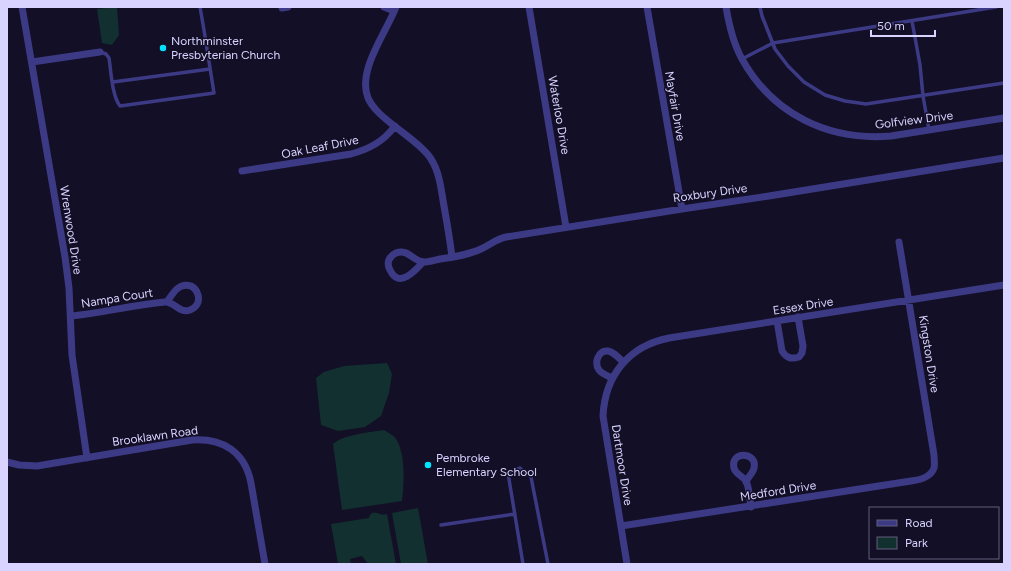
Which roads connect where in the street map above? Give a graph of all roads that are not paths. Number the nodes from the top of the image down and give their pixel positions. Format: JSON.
{"nodes":[{"id":1,"x":22,"y":7,"type":"edge"},
{"id":2,"x":200,"y":7,"type":"edge"},
{"id":3,"x":384,"y":7,"type":"edge"},
{"id":4,"x":529,"y":7,"type":"edge"},
{"id":5,"x":647,"y":7,"type":"edge"},
{"id":6,"x":726,"y":7,"type":"edge"},
{"id":7,"x":760,"y":7,"type":"edge"},
{"id":8,"x":996,"y":7,"type":"edge"},
{"id":9,"x":395,"y":9,"type":"edge"},
{"id":10,"x":912,"y":21,"type":"junction"},
{"id":11,"x":773,"y":43,"type":"junction"},
{"id":12,"x":100,"y":52,"type":"joint"},
{"id":13,"x":742,"y":59,"type":"junction"},
{"id":14,"x":32,"y":62,"type":"junction"},
{"id":15,"x":210,"y":69,"type":"junction"},
{"id":16,"x":113,"y":82,"type":"junction"},
{"id":17,"x":1004,"y":84,"type":"edge"},
{"id":18,"x":923,"y":96,"type":"junction"},
{"id":19,"x":1004,"y":118,"type":"edge"},
{"id":20,"x":395,"y":126,"type":"junction"},
{"id":21,"x":929,"y":130,"type":"junction"},
{"id":22,"x":1004,"y":158,"type":"edge"},
{"id":23,"x":242,"y":171,"type":"dead end"},
{"id":24,"x":682,"y":209,"type":"junction"},
{"id":25,"x":566,"y":227,"type":"junction"},
{"id":26,"x":899,"y":242,"type":"dead end"},
{"id":27,"x":452,"y":257,"type":"junction"},
{"id":28,"x":423,"y":262,"type":"junction"},
{"id":29,"x":1004,"y":285,"type":"edge"},
{"id":30,"x":909,"y":300,"type":"junction"},
{"id":31,"x":168,"y":302,"type":"dead end"},
{"id":32,"x":71,"y":316,"type":"junction"},
{"id":33,"x":798,"y":317,"type":"junction"},
{"id":34,"x":777,"y":321,"type":"junction"},
{"id":35,"x":623,"y":362,"type":"junction"},
{"id":36,"x":616,"y":370,"type":"joint"},
{"id":37,"x":612,"y":378,"type":"junction"},
{"id":38,"x":87,"y":458,"type":"junction"},
{"id":39,"x":7,"y":462,"type":"edge"},
{"id":40,"x":934,"y":469,"type":"joint"},
{"id":41,"x":746,"y":482,"type":"dead end"},
{"id":42,"x":750,"y":506,"type":"junction"},
{"id":43,"x":514,"y":514,"type":"junction"},
{"id":44,"x":441,"y":525,"type":"dead end"},
{"id":45,"x":621,"y":526,"type":"junction"},
{"id":46,"x":265,"y":564,"type":"edge"},
{"id":47,"x":523,"y":564,"type":"edge"},
{"id":48,"x":548,"y":564,"type":"edge"},
{"id":49,"x":627,"y":564,"type":"edge"}],
"edges":[{"from":1,"to":14,"type":"street","name":"Wrenwood Drive"},
{"from":2,"to":15,"type":"lane"},
{"from":3,"to":9,"type":"street"},
{"from":4,"to":25,"type":"street","name":"Waterloo Drive"},
{"from":5,"to":24,"type":"street","name":"Mayfair Drive"},
{"from":6,"to":13,"type":"street","name":"Golfview Drive"},
{"from":7,"to":11,"type":"lane"},
{"from":8,"to":10,"type":"lane"},
{"from":9,"to":20,"type":"street"},
{"from":10,"to":11,"type":"lane"},
{"from":10,"to":18,"type":"lane"},
{"from":11,"to":13,"type":"lane"},
{"from":11,"to":18,"type":"lane"},
{"from":12,"to":14,"type":"street"},
{"from":12,"to":16,"type":"lane"},
{"from":13,"to":21,"type":"street","name":"Golfview Drive"},
{"from":14,"to":32,"type":"street","name":"Wrenwood Drive"},
{"from":15,"to":16,"type":"lane"},
{"from":15,"to":16,"type":"lane"},
{"from":17,"to":18,"type":"lane"},
{"from":18,"to":21,"type":"lane"},
{"from":19,"to":21,"type":"street","name":"Golfview Drive"},
{"from":20,"to":23,"type":"street","name":"Oak Leaf Drive"},
{"from":20,"to":27,"type":"street"},
{"from":22,"to":24,"type":"street","name":"Roxbury Drive"},
{"from":24,"to":25,"type":"street","name":"Roxbury Drive"},
{"from":25,"to":27,"type":"street","name":"Roxbury Drive"},
{"from":26,"to":30,"type":"street","name":"Kingston Drive"},
{"from":27,"to":28,"type":"street","name":"Roxbury Drive"},
{"from":28,"to":28,"type":"street"},
{"from":29,"to":30,"type":"street","name":"Essex Drive"},
{"from":30,"to":33,"type":"street","name":"Essex Drive"},
{"from":30,"to":40,"type":"street","name":"Kingston Drive"},
{"from":31,"to":32,"type":"street","name":"Nampa Court"},
{"from":32,"to":38,"type":"street","name":"Wrenwood Drive"},
{"from":33,"to":34,"type":"street","name":"Essex Drive"},
{"from":33,"to":34,"type":"street"},
{"from":34,"to":35,"type":"street","name":"Essex Drive"},
{"from":35,"to":36,"type":"street","name":"Essex Drive"},
{"from":35,"to":37,"type":"street"},
{"from":36,"to":37,"type":"street","name":"Dartmoor Drive"},
{"from":37,"to":45,"type":"street","name":"Dartmoor Drive"},
{"from":38,"to":39,"type":"street","name":"Brooklawn Road"},
{"from":38,"to":46,"type":"street","name":"Brooklawn Road"},
{"from":40,"to":42,"type":"street","name":"Medford Drive"},
{"from":41,"to":42,"type":"street"},
{"from":42,"to":45,"type":"street","name":"Medford Drive"},
{"from":43,"to":44,"type":"lane"},
{"from":43,"to":47,"type":"lane"},
{"from":43,"to":48,"type":"lane"},
{"from":45,"to":49,"type":"street","name":"Dartmoor Drive"}]}
